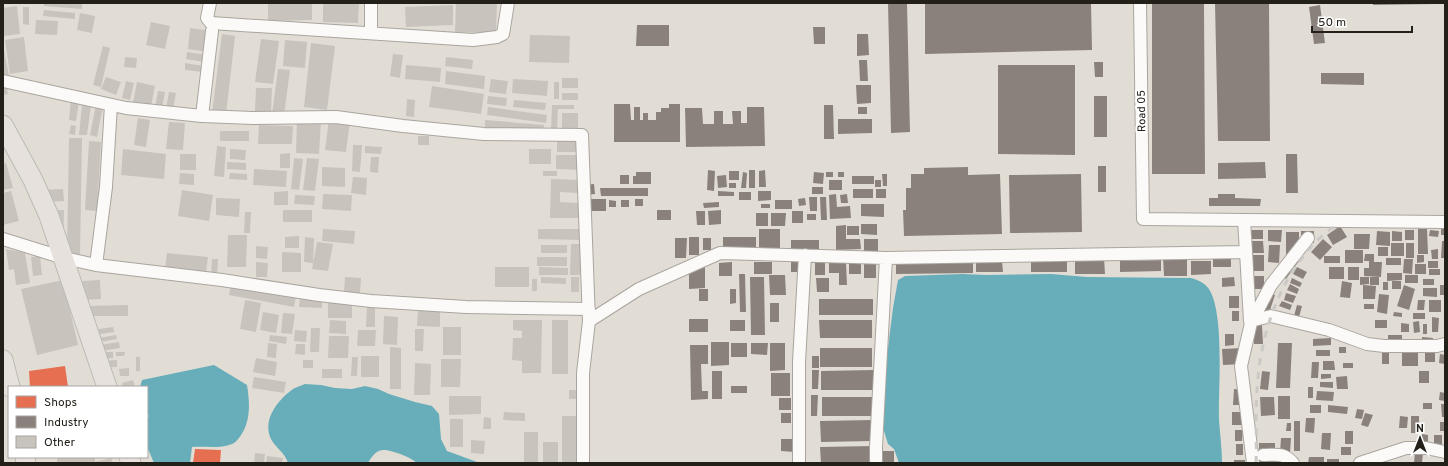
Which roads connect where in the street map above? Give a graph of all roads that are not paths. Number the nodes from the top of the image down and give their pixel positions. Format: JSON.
{"nodes":[{"id":1,"x":210,"y":3,"type":"edge"},
{"id":2,"x":371,"y":3,"type":"edge"},
{"id":3,"x":508,"y":3,"type":"edge"},
{"id":4,"x":1140,"y":3,"type":"edge"},
{"id":5,"x":212,"y":31,"type":"dead end"},
{"id":6,"x":371,"y":32,"type":"junction"},
{"id":7,"x":3,"y":81,"type":"edge"},
{"id":8,"x":111,"y":105,"type":"junction"},
{"id":9,"x":202,"y":116,"type":"junction"},
{"id":10,"x":3,"y":125,"type":"edge"},
{"id":11,"x":1244,"y":220,"type":"junction"},
{"id":12,"x":1445,"y":222,"type":"edge"},
{"id":13,"x":1308,"y":238,"type":"dead end"},
{"id":14,"x":3,"y":239,"type":"edge"},
{"id":15,"x":1246,"y":252,"type":"junction"},
{"id":16,"x":805,"y":256,"type":"junction"},
{"id":17,"x":64,"y":258,"type":"junction"},
{"id":18,"x":886,"y":258,"type":"junction"},
{"id":19,"x":96,"y":265,"type":"junction"},
{"id":20,"x":589,"y":315,"type":"junction"},
{"id":21,"x":1445,"y":344,"type":"edge"},
{"id":22,"x":3,"y":360,"type":"edge"},
{"id":23,"x":10,"y":386,"type":"edge"},
{"id":24,"x":107,"y":386,"type":"edge"},
{"id":25,"x":1445,"y":452,"type":"edge"},
{"id":26,"x":1263,"y":455,"type":"dead end"},
{"id":27,"x":583,"y":463,"type":"edge"},
{"id":28,"x":799,"y":463,"type":"edge"},
{"id":29,"x":876,"y":463,"type":"edge"},
{"id":30,"x":1253,"y":463,"type":"edge"},
{"id":31,"x":1293,"y":463,"type":"edge"},
{"id":32,"x":1360,"y":463,"type":"edge"}],
"edges":[{"from":1,"to":6,"type":"street"},
{"from":2,"to":6,"type":"street"},
{"from":3,"to":6,"type":"street"},
{"from":4,"to":11,"type":"street","name":"Road 05"},
{"from":5,"to":9,"type":"street"},
{"from":7,"to":8,"type":"street"},
{"from":8,"to":9,"type":"street"},
{"from":8,"to":19,"type":"street"},
{"from":9,"to":20,"type":"street"},
{"from":10,"to":17,"type":"main road"},
{"from":11,"to":12,"type":"street"},
{"from":11,"to":15,"type":"street"},
{"from":13,"to":30,"type":"street"},
{"from":14,"to":17,"type":"street"},
{"from":15,"to":18,"type":"street"},
{"from":15,"to":21,"type":"street"},
{"from":16,"to":18,"type":"street"},
{"from":16,"to":20,"type":"street"},
{"from":16,"to":28,"type":"street"},
{"from":17,"to":19,"type":"street"},
{"from":17,"to":24,"type":"main road"},
{"from":18,"to":29,"type":"street"},
{"from":19,"to":20,"type":"street"},
{"from":20,"to":27,"type":"street"},
{"from":22,"to":23,"type":"main road"},
{"from":25,"to":32,"type":"street"},
{"from":26,"to":31,"type":"street"}]}
